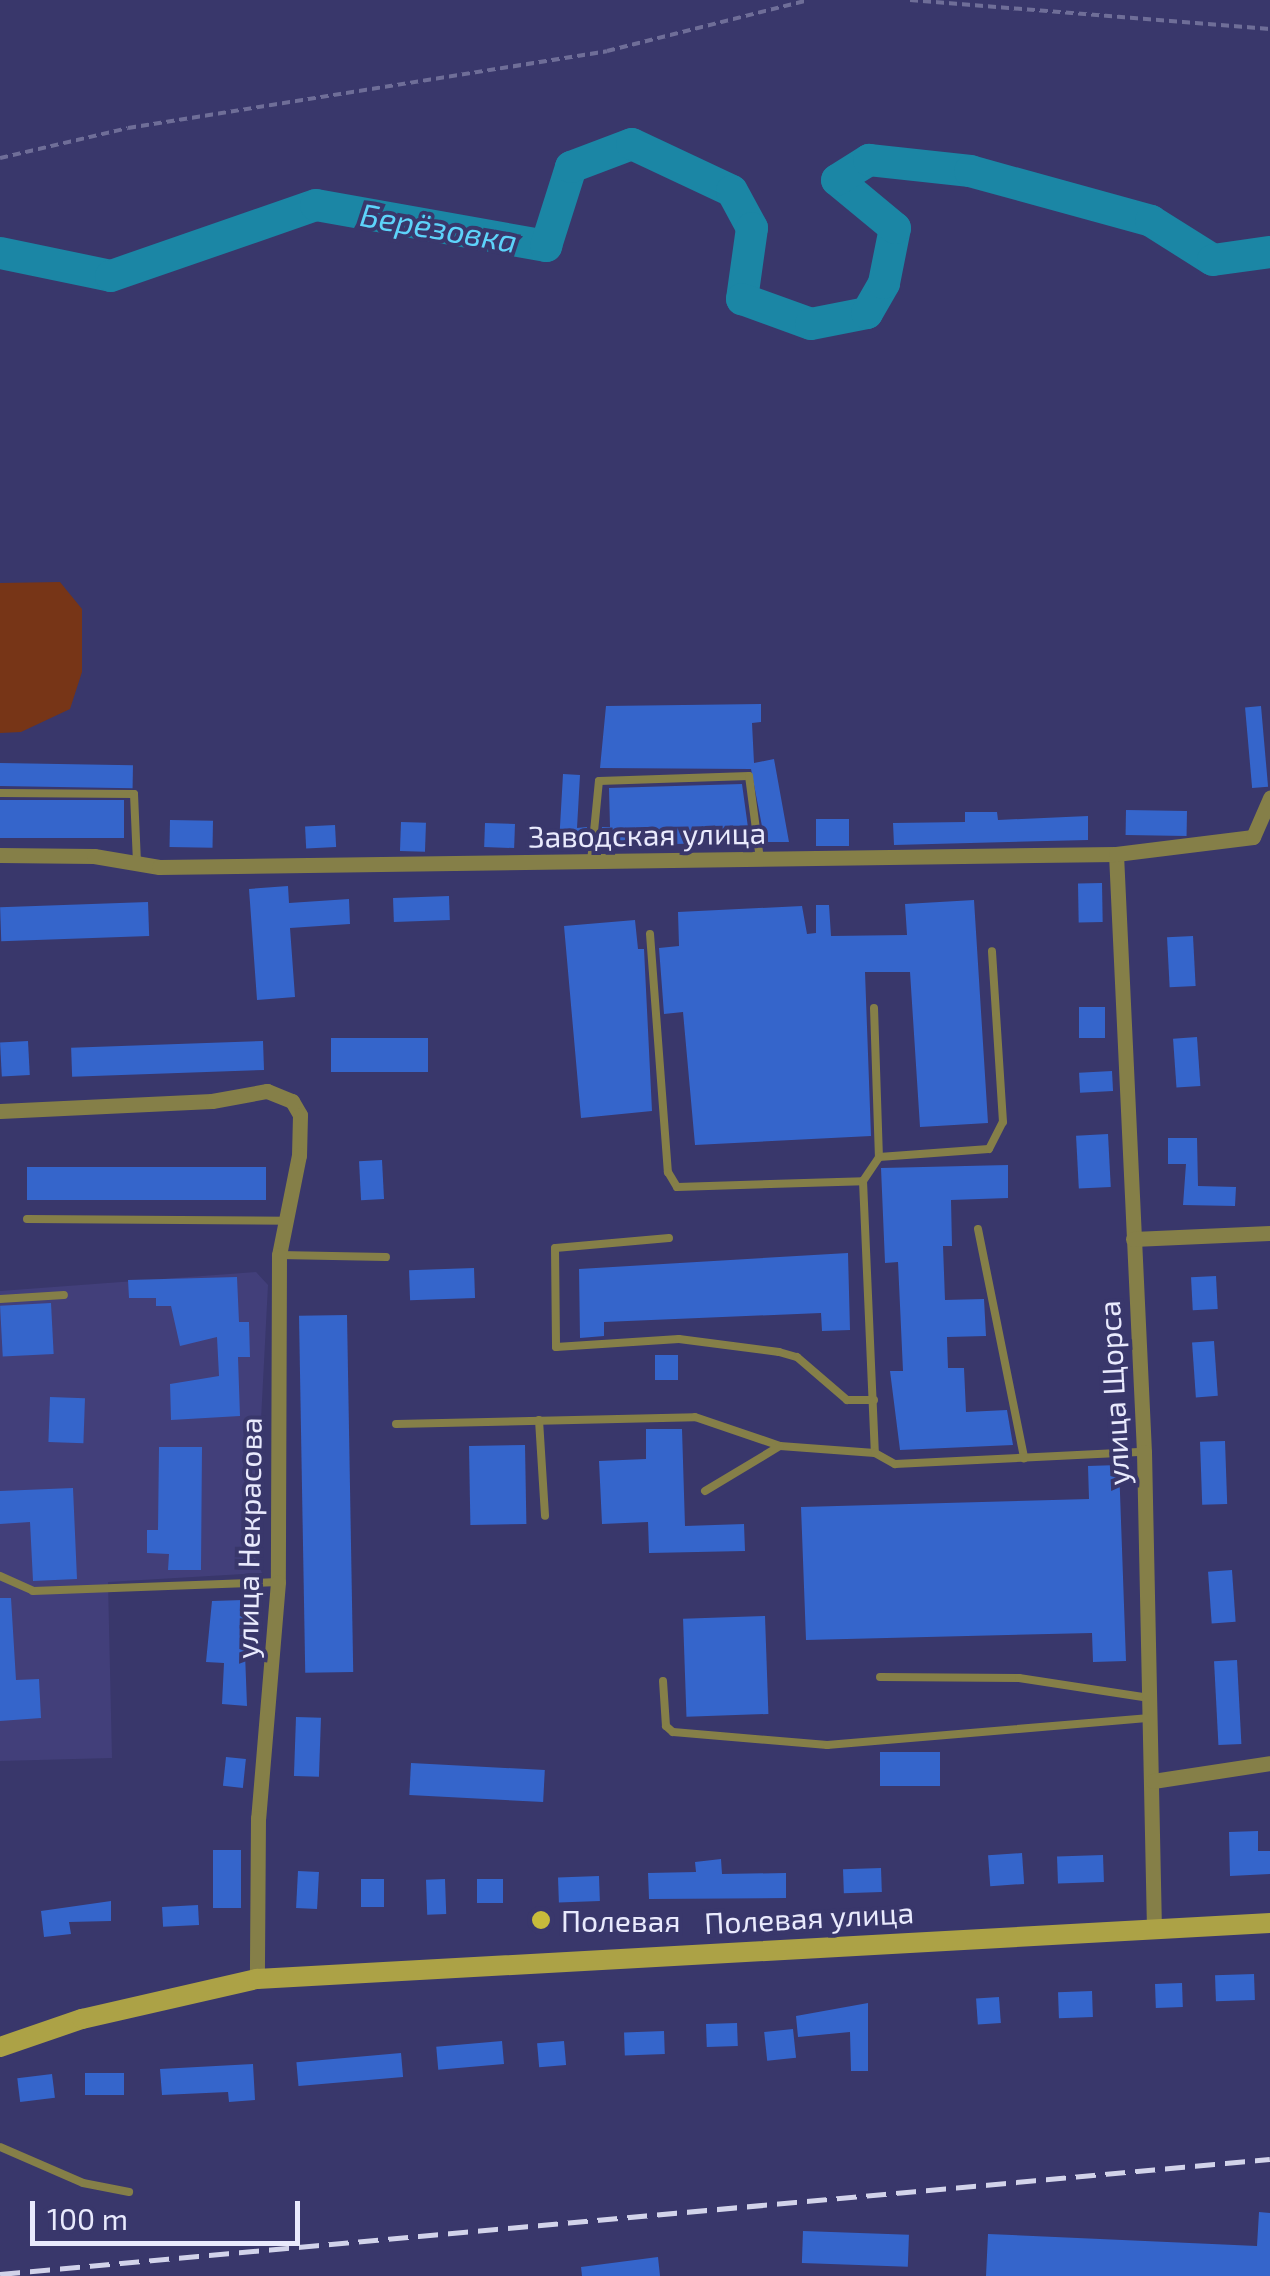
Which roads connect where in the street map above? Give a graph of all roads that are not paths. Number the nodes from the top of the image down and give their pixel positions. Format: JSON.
{"nodes":[{"id":1,"x":0,"y":793,"type":"edge"},
{"id":2,"x":1270,"y":798,"type":"edge"},
{"id":3,"x":0,"y":854,"type":"edge"},
{"id":4,"x":1116,"y":854,"type":"junction"},
{"id":5,"x":760,"y":860,"type":"junction"},
{"id":6,"x":137,"y":862,"type":"junction"},
{"id":7,"x":590,"y":862,"type":"junction"},
{"id":8,"x":650,"y":934,"type":"dead end"},
{"id":9,"x":992,"y":951,"type":"dead end"},
{"id":10,"x":874,"y":1008,"type":"dead end"},
{"id":11,"x":0,"y":1112,"type":"edge"},
{"id":12,"x":880,"y":1156,"type":"junction"},
{"id":13,"x":863,"y":1182,"type":"junction"},
{"id":14,"x":27,"y":1220,"type":"dead end"},
{"id":15,"x":286,"y":1221,"type":"junction"},
{"id":16,"x":978,"y":1230,"type":"dead end"},
{"id":17,"x":1270,"y":1233,"type":"edge"},
{"id":18,"x":669,"y":1238,"type":"dead end"},
{"id":19,"x":1133,"y":1239,"type":"junction"},
{"id":20,"x":279,"y":1255,"type":"junction"},
{"id":21,"x":386,"y":1258,"type":"dead end"},
{"id":22,"x":64,"y":1294,"type":"dead end"},
{"id":23,"x":0,"y":1299,"type":"edge"},
{"id":24,"x":874,"y":1400,"type":"junction"},
{"id":25,"x":540,"y":1420,"type":"junction"},
{"id":26,"x":396,"y":1424,"type":"dead end"},
{"id":27,"x":780,"y":1446,"type":"junction"},
{"id":28,"x":1144,"y":1452,"type":"junction"},
{"id":29,"x":874,"y":1453,"type":"junction"},
{"id":30,"x":1024,"y":1458,"type":"junction"},
{"id":31,"x":706,"y":1492,"type":"dead end"},
{"id":32,"x":544,"y":1516,"type":"dead end"},
{"id":33,"x":0,"y":1576,"type":"edge"},
{"id":34,"x":278,"y":1582,"type":"junction"},
{"id":35,"x":880,"y":1677,"type":"dead end"},
{"id":36,"x":663,"y":1681,"type":"dead end"},
{"id":37,"x":1149,"y":1698,"type":"junction"},
{"id":38,"x":1150,"y":1718,"type":"junction"},
{"id":39,"x":1270,"y":1763,"type":"edge"},
{"id":40,"x":1154,"y":1780,"type":"junction"},
{"id":41,"x":1270,"y":1923,"type":"edge"},
{"id":42,"x":1154,"y":1930,"type":"junction"},
{"id":43,"x":257,"y":1979,"type":"junction"},
{"id":44,"x":0,"y":2047,"type":"edge"},
{"id":45,"x":0,"y":2147,"type":"edge"},
{"id":46,"x":129,"y":2192,"type":"dead end"}],
"edges":[{"from":1,"to":6,"type":"lane"},
{"from":2,"to":4,"type":"street","name":"Заводская улица"},
{"from":3,"to":6,"type":"street","name":"Заводская улица"},
{"from":4,"to":5,"type":"street","name":"Заводская улица"},
{"from":4,"to":19,"type":"street","name":"улица Щорса"},
{"from":5,"to":7,"type":"street","name":"Заводская улица"},
{"from":5,"to":7,"type":"lane"},
{"from":6,"to":7,"type":"street","name":"Заводская улица"},
{"from":8,"to":13,"type":"lane"},
{"from":9,"to":12,"type":"lane"},
{"from":10,"to":12,"type":"lane"},
{"from":11,"to":15,"type":"street","name":"улица Некрасова"},
{"from":12,"to":13,"type":"lane"},
{"from":13,"to":24,"type":"lane"},
{"from":14,"to":15,"type":"lane"},
{"from":15,"to":20,"type":"street","name":"улица Некрасова"},
{"from":16,"to":30,"type":"lane"},
{"from":17,"to":19,"type":"street"},
{"from":18,"to":24,"type":"lane"},
{"from":19,"to":28,"type":"street","name":"улица Щорса"},
{"from":20,"to":21,"type":"lane"},
{"from":20,"to":34,"type":"street","name":"улица Некрасова"},
{"from":22,"to":23,"type":"lane"},
{"from":24,"to":29,"type":"lane"},
{"from":25,"to":26,"type":"lane"},
{"from":25,"to":27,"type":"lane"},
{"from":25,"to":32,"type":"lane"},
{"from":27,"to":29,"type":"lane"},
{"from":27,"to":31,"type":"lane"},
{"from":28,"to":30,"type":"lane"},
{"from":28,"to":37,"type":"street","name":"улица Щорса"},
{"from":29,"to":30,"type":"lane"},
{"from":33,"to":34,"type":"lane"},
{"from":34,"to":43,"type":"street","name":"улица Некрасова"},
{"from":35,"to":37,"type":"lane"},
{"from":36,"to":38,"type":"lane"},
{"from":37,"to":38,"type":"street","name":"улица Щорса"},
{"from":38,"to":40,"type":"street","name":"улица Щорса"},
{"from":39,"to":40,"type":"street"},
{"from":40,"to":42,"type":"street","name":"улица Щорса"},
{"from":41,"to":42,"type":"street","name":"Полевая улица"},
{"from":42,"to":43,"type":"street","name":"Полевая улица"},
{"from":43,"to":44,"type":"street","name":"Полевая улица"},
{"from":45,"to":46,"type":"lane"}]}
